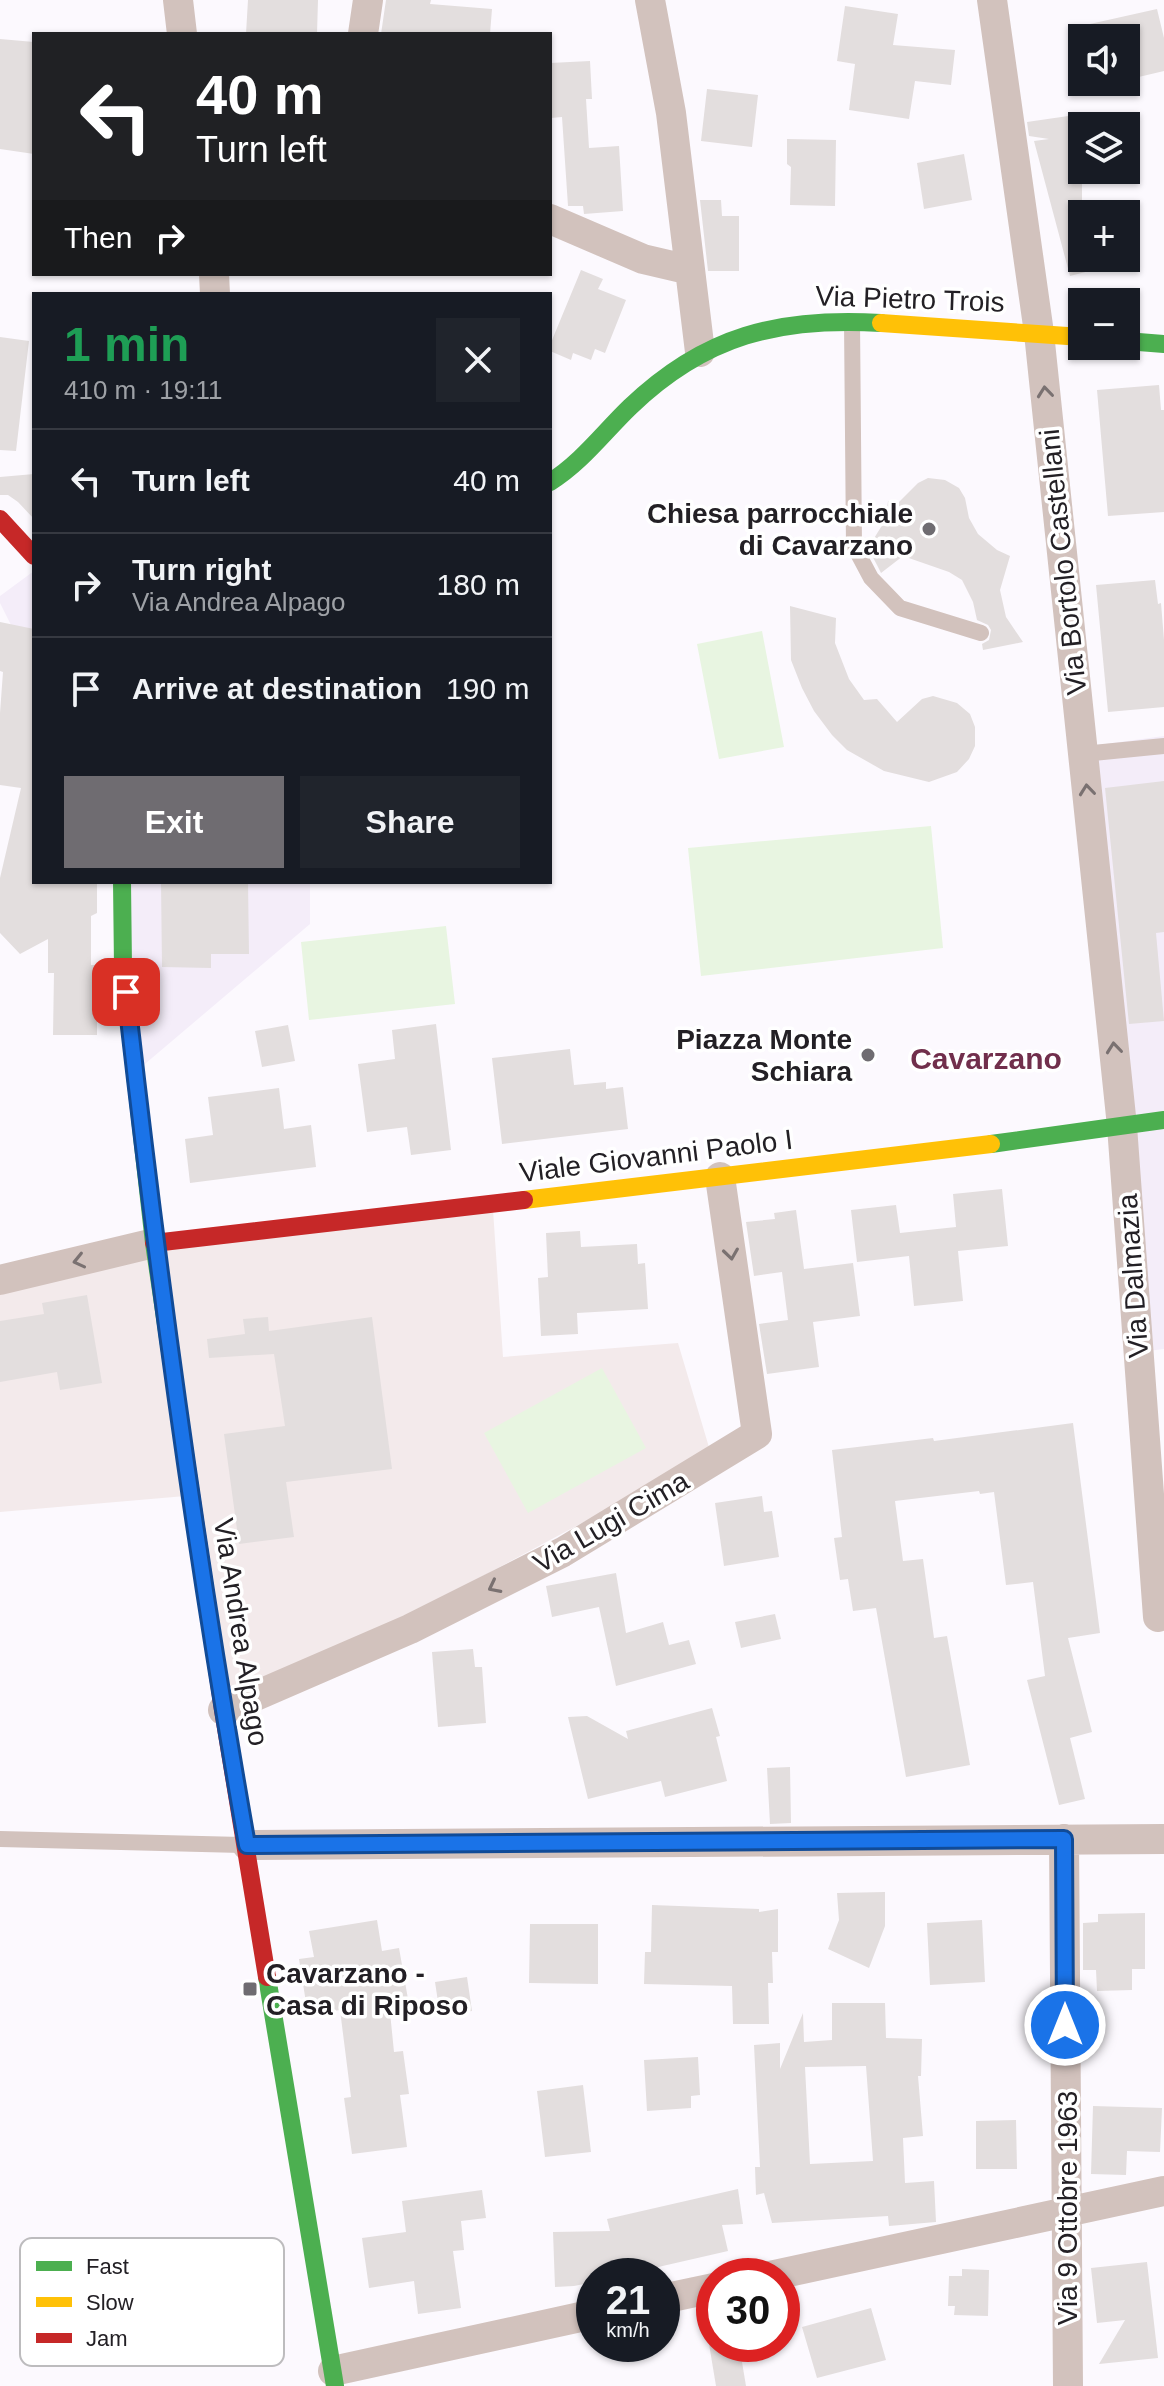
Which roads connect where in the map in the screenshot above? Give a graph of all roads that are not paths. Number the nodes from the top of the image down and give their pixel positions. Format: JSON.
{"nodes":[{"id":1,"x":178,"y":0,"type":"edge"},
{"id":2,"x":368,"y":0,"type":"edge"},
{"id":3,"x":650,"y":0,"type":"edge"},
{"id":4,"x":992,"y":0,"type":"edge"},
{"id":5,"x":182,"y":32,"type":"edge"},
{"id":6,"x":363,"y":32,"type":"edge"},
{"id":7,"x":552,"y":220,"type":"edge"},
{"id":8,"x":690,"y":270,"type":"junction"},
{"id":9,"x":852,"y":320,"type":"junction"},
{"id":10,"x":1039,"y":333,"type":"junction"},
{"id":11,"x":1068,"y":336,"type":"edge"},
{"id":12,"x":1140,"y":342,"type":"edge"},
{"id":13,"x":1164,"y":344,"type":"edge"},
{"id":14,"x":700,"y":352,"type":"junction"},
{"id":15,"x":552,"y":480,"type":"edge"},
{"id":16,"x":0,"y":519,"type":"edge"},
{"id":17,"x":32,"y":554,"type":"edge"},
{"id":18,"x":981,"y":633,"type":"dead end"},
{"id":19,"x":1164,"y":746,"type":"edge"},
{"id":20,"x":1083,"y":754,"type":"junction"},
{"id":21,"x":122,"y":884,"type":"edge"},
{"id":22,"x":1164,"y":1120,"type":"edge"},
{"id":23,"x":1122,"y":1126,"type":"junction"},
{"id":24,"x":720,"y":1177,"type":"junction"},
{"id":25,"x":154,"y":1243,"type":"junction"},
{"id":26,"x":0,"y":1280,"type":"edge"},
{"id":27,"x":1158,"y":1617,"type":"dead end"},
{"id":28,"x":223,"y":1710,"type":"junction"},
{"id":29,"x":0,"y":1839,"type":"edge"},
{"id":30,"x":1064,"y":1839,"type":"junction"},
{"id":31,"x":1164,"y":1839,"type":"edge"},
{"id":32,"x":247,"y":1845,"type":"junction"},
{"id":33,"x":1164,"y":2191,"type":"edge"},
{"id":34,"x":1067,"y":2211,"type":"junction"},
{"id":35,"x":800,"y":2269,"type":"edge"},
{"id":36,"x":576,"y":2318,"type":"edge"},
{"id":37,"x":334,"y":2379,"type":"edge"},
{"id":38,"x":1068,"y":2386,"type":"edge"}],
"edges":[{"from":1,"to":5,"type":"street"},
{"from":2,"to":6,"type":"street"},
{"from":3,"to":8,"type":"street"},
{"from":4,"to":10,"type":"street","name":"Via Bortolo Castellani"},
{"from":7,"to":8,"type":"street"},
{"from":8,"to":14,"type":"street"},
{"from":9,"to":10,"type":"street","name":"Via Pietro Trois"},
{"from":9,"to":14,"type":"street","name":"Via Pietro Trois"},
{"from":9,"to":18,"type":"lane"},
{"from":10,"to":11,"type":"street","name":"Via Pietro Trois"},
{"from":20,"to":10,"type":"street","name":"Via Bortolo Castellani","one_way":true},
{"from":12,"to":13,"type":"street"},
{"from":14,"to":15,"type":"street","name":"Via Pietro Trois"},
{"from":16,"to":17,"type":"street"},
{"from":19,"to":20,"type":"lane"},
{"from":23,"to":20,"type":"street","name":"Via Bortolo Castellani","one_way":true},
{"from":21,"to":25,"type":"street","name":"Via Andrea Alpago"},
{"from":22,"to":23,"type":"street","name":"Viale Giovanni Paolo I"},
{"from":23,"to":24,"type":"street","name":"Viale Giovanni Paolo I"},
{"from":23,"to":27,"type":"street","name":"Via Dalmazia"},
{"from":24,"to":25,"type":"street","name":"Viale Giovanni Paolo I"},
{"from":24,"to":28,"type":"street","name":"Via Lugi Cima","one_way":true},
{"from":25,"to":26,"type":"street","one_way":true},
{"from":25,"to":28,"type":"street","name":"Via Andrea Alpago"},
{"from":28,"to":32,"type":"street","name":"Via Andrea Alpago"},
{"from":29,"to":32,"type":"lane"},
{"from":30,"to":31,"type":"street"},
{"from":30,"to":32,"type":"street"},
{"from":30,"to":34,"type":"street","name":"Via 9 Ottobre 1963"},
{"from":32,"to":37,"type":"street","name":"Via Andrea Alpago"},
{"from":33,"to":34,"type":"street"},
{"from":34,"to":35,"type":"street"},
{"from":34,"to":38,"type":"street","name":"Via 9 Ottobre 1963"},
{"from":36,"to":37,"type":"street"}]}
